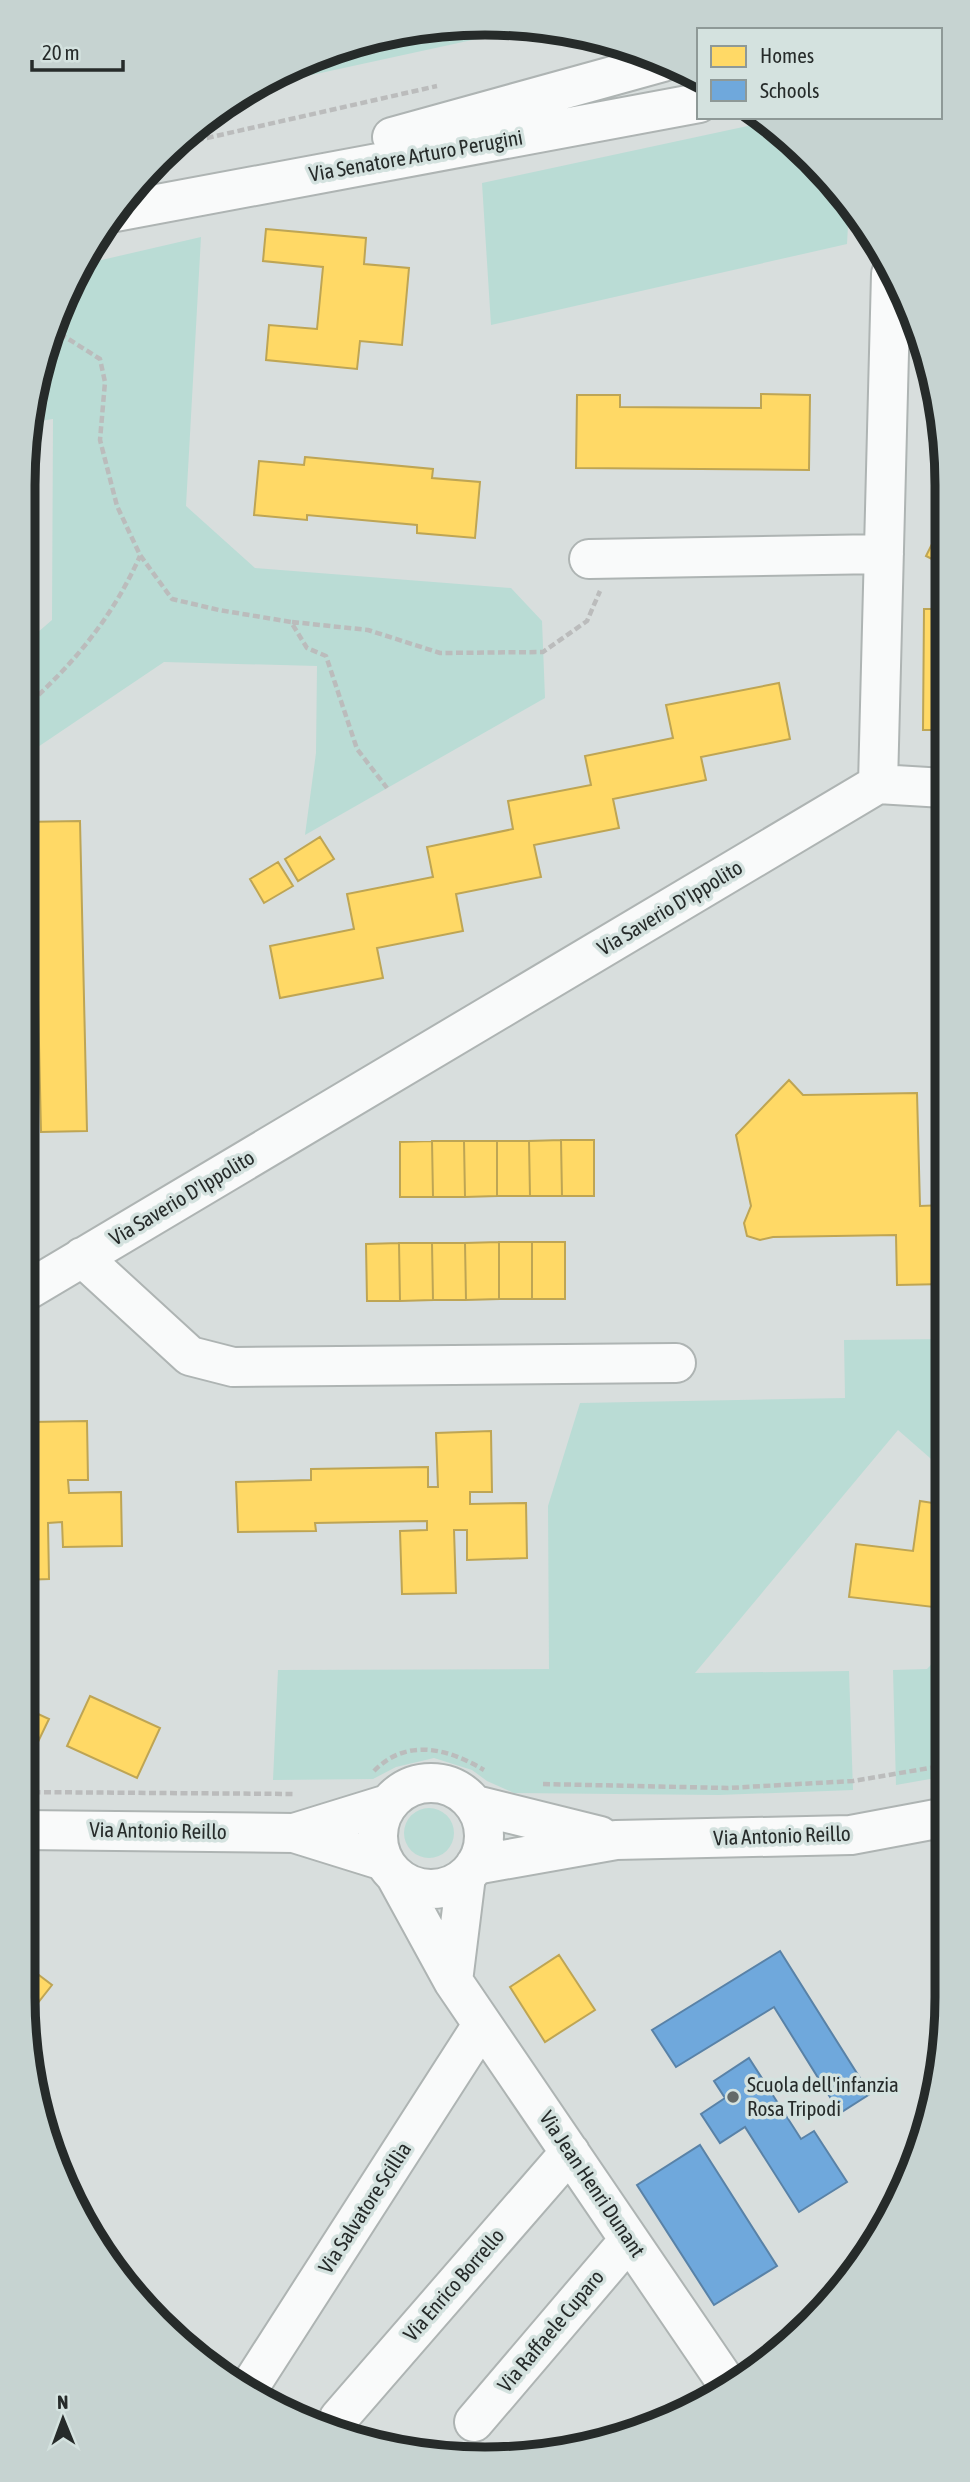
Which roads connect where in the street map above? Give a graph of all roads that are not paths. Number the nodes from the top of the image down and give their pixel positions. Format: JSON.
{"nodes":[{"id":1,"x":649,"y":66,"type":"edge"},
{"id":2,"x":697,"y":103,"type":"edge"},
{"id":3,"x":130,"y":208,"type":"edge"},
{"id":4,"x":130,"y":209,"type":"edge"},
{"id":5,"x":891,"y":290,"type":"edge"},
{"id":6,"x":884,"y":554,"type":"junction"},
{"id":7,"x":601,"y":559,"type":"road end"},
{"id":8,"x":878,"y":784,"type":"junction"},
{"id":9,"x":935,"y":787,"type":"edge"},
{"id":10,"x":82,"y":1257,"type":"junction"},
{"id":11,"x":35,"y":1286,"type":"edge"},
{"id":12,"x":676,"y":1363,"type":"dead end"},
{"id":13,"x":388,"y":1804,"type":"junction"},
{"id":14,"x":475,"y":1805,"type":"junction"},
{"id":15,"x":935,"y":1819,"type":"edge"},
{"id":16,"x":35,"y":1830,"type":"edge"},
{"id":17,"x":294,"y":1833,"type":"junction"},
{"id":18,"x":616,"y":1840,"type":"junction"},
{"id":19,"x":390,"y":1868,"type":"junction"},
{"id":20,"x":471,"y":1870,"type":"junction"},
{"id":21,"x":453,"y":1982,"type":"junction"},
{"id":22,"x":482,"y":2025,"type":"junction"},
{"id":23,"x":570,"y":2152,"type":"junction"},
{"id":24,"x":629,"y":2239,"type":"junction"},
{"id":25,"x":723,"y":2378,"type":"edge"},
{"id":26,"x":253,"y":2382,"type":"edge"},
{"id":27,"x":339,"y":2418,"type":"dead end"},
{"id":28,"x":474,"y":2422,"type":"dead end"}],
"edges":[{"from":1,"to":3,"type":"street","name":"Via Senatore Arturo Perugini"},
{"from":2,"to":4,"type":"street","name":"Via Senatore Arturo Perugini"},
{"from":5,"to":6,"type":"street"},
{"from":6,"to":7,"type":"street"},
{"from":6,"to":8,"type":"street"},
{"from":8,"to":9,"type":"street"},
{"from":8,"to":10,"type":"street","name":"Via Saverio D'Ippolito"},
{"from":10,"to":11,"type":"street","name":"Via Saverio D'Ippolito"},
{"from":10,"to":12,"type":"street"},
{"from":13,"to":14,"type":"street"},
{"from":13,"to":17,"type":"street","name":"Via Antonio Reillo"},
{"from":13,"to":19,"type":"street"},
{"from":14,"to":18,"type":"street","name":"Via Antonio Reillo"},
{"from":14,"to":20,"type":"street"},
{"from":15,"to":18,"type":"street","name":"Via Antonio Reillo"},
{"from":16,"to":17,"type":"street","name":"Via Antonio Reillo"},
{"from":17,"to":19,"type":"street","name":"Via Antonio Reillo"},
{"from":18,"to":20,"type":"street","name":"Via Antonio Reillo"},
{"from":19,"to":20,"type":"street"},
{"from":19,"to":21,"type":"street","name":"Via Jean Henri Dunant"},
{"from":20,"to":21,"type":"street"},
{"from":21,"to":22,"type":"street","name":"Via Jean Henri Dunant"},
{"from":22,"to":23,"type":"street","name":"Via Jean Henri Dunant"},
{"from":22,"to":26,"type":"street","name":"Via Salvatore Scillìa"},
{"from":23,"to":24,"type":"street","name":"Via Jean Henri Dunant"},
{"from":23,"to":27,"type":"street","name":"Via Enrico Borrello"},
{"from":24,"to":25,"type":"street","name":"Via Jean Henri Dunant"},
{"from":24,"to":28,"type":"street","name":"Via Raffaele Cuparo"}]}
